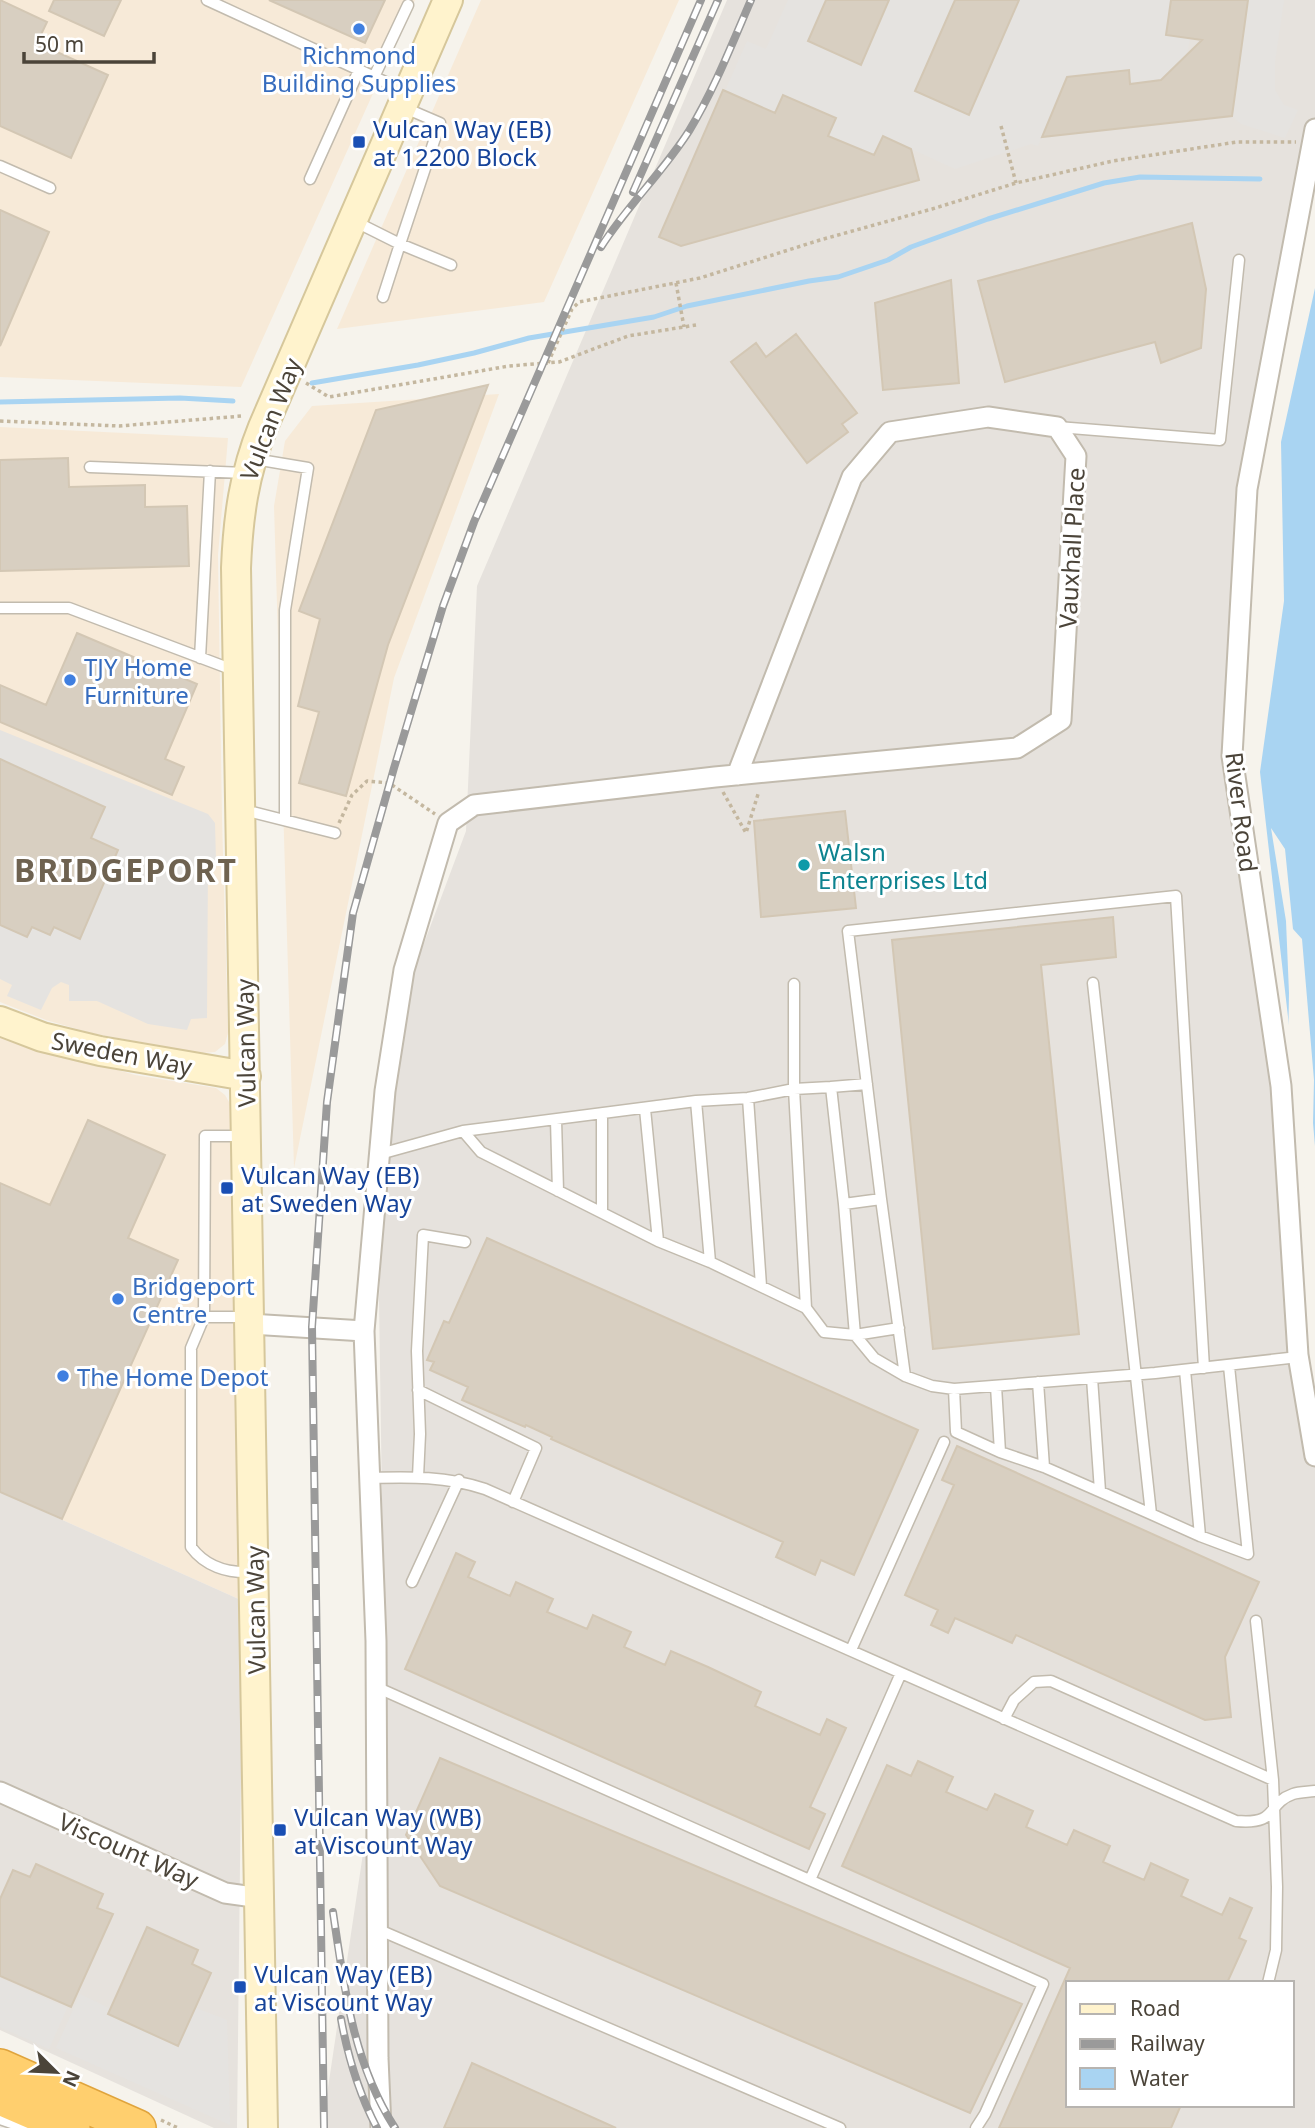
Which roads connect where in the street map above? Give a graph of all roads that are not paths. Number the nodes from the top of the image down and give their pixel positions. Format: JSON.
{"nodes":[{"id":1,"x":207,"y":0,"type":"edge"},
{"id":2,"x":448,"y":0,"type":"edge"},
{"id":3,"x":408,"y":5,"type":"dead end"},
{"id":4,"x":359,"y":70,"type":"junction"},
{"id":5,"x":374,"y":77,"type":"junction"},
{"id":6,"x":404,"y":100,"type":"junction"},
{"id":7,"x":1314,"y":136,"type":"edge"},
{"id":8,"x":0,"y":166,"type":"edge"},
{"id":9,"x":310,"y":179,"type":"dead end"},
{"id":10,"x":50,"y":188,"type":"dead end"},
{"id":11,"x":352,"y":220,"type":"junction"},
{"id":12,"x":400,"y":244,"type":"junction"},
{"id":13,"x":1238,"y":260,"type":"dead end"},
{"id":14,"x":451,"y":265,"type":"dead end"},
{"id":15,"x":383,"y":297,"type":"dead end"},
{"id":16,"x":1057,"y":427,"type":"junction"},
{"id":17,"x":248,"y":466,"type":"junction"},
{"id":18,"x":90,"y":467,"type":"dead end"},
{"id":19,"x":210,"y":471,"type":"junction"},
{"id":20,"x":0,"y":608,"type":"edge"},
{"id":21,"x":200,"y":658,"type":"junction"},
{"id":22,"x":237,"y":671,"type":"junction"},
{"id":23,"x":737,"y":775,"type":"junction"},
{"id":24,"x":240,"y":809,"type":"junction"},
{"id":25,"x":285,"y":820,"type":"junction"},
{"id":26,"x":335,"y":833,"type":"road end"},
{"id":27,"x":1093,"y":983,"type":"dead end"},
{"id":28,"x":794,"y":984,"type":"dead end"},
{"id":29,"x":0,"y":1021,"type":"edge"},
{"id":30,"x":246,"y":1076,"type":"junction"},
{"id":31,"x":867,"y":1084,"type":"junction"},
{"id":32,"x":831,"y":1087,"type":"junction"},
{"id":33,"x":794,"y":1088,"type":"junction"},
{"id":34,"x":748,"y":1098,"type":"junction"},
{"id":35,"x":696,"y":1101,"type":"junction"},
{"id":36,"x":645,"y":1109,"type":"junction"},
{"id":37,"x":602,"y":1115,"type":"junction"},
{"id":38,"x":556,"y":1120,"type":"junction"},
{"id":39,"x":463,"y":1131,"type":"junction"},
{"id":40,"x":247,"y":1136,"type":"junction"},
{"id":41,"x":380,"y":1154,"type":"junction"},
{"id":42,"x":558,"y":1191,"type":"junction"},
{"id":43,"x":881,"y":1199,"type":"junction"},
{"id":44,"x":844,"y":1204,"type":"junction"},
{"id":45,"x":602,"y":1213,"type":"junction"},
{"id":46,"x":658,"y":1241,"type":"junction"},
{"id":47,"x":465,"y":1242,"type":"dead end"},
{"id":48,"x":709,"y":1262,"type":"junction"},
{"id":49,"x":761,"y":1286,"type":"junction"},
{"id":50,"x":806,"y":1308,"type":"junction"},
{"id":51,"x":204,"y":1317,"type":"junction"},
{"id":52,"x":250,"y":1320,"type":"junction"},
{"id":53,"x":899,"y":1328,"type":"junction"},
{"id":54,"x":363,"y":1331,"type":"junction"},
{"id":55,"x":855,"y":1335,"type":"junction"},
{"id":56,"x":1298,"y":1357,"type":"junction"},
{"id":57,"x":1229,"y":1366,"type":"junction"},
{"id":58,"x":1204,"y":1368,"type":"junction"},
{"id":59,"x":1185,"y":1370,"type":"junction"},
{"id":60,"x":1135,"y":1374,"type":"junction"},
{"id":61,"x":905,"y":1376,"type":"junction"},
{"id":62,"x":1092,"y":1378,"type":"junction"},
{"id":63,"x":1038,"y":1382,"type":"junction"},
{"id":64,"x":996,"y":1385,"type":"junction"},
{"id":65,"x":954,"y":1389,"type":"junction"},
{"id":66,"x":418,"y":1390,"type":"junction"},
{"id":67,"x":944,"y":1442,"type":"dead end"},
{"id":68,"x":1000,"y":1452,"type":"junction"},
{"id":69,"x":1315,"y":1457,"type":"edge"},
{"id":70,"x":1044,"y":1467,"type":"junction"},
{"id":71,"x":418,"y":1477,"type":"junction"},
{"id":72,"x":369,"y":1478,"type":"junction"},
{"id":73,"x":459,"y":1480,"type":"junction"},
{"id":74,"x":1100,"y":1491,"type":"junction"},
{"id":75,"x":513,"y":1502,"type":"junction"},
{"id":76,"x":1151,"y":1514,"type":"junction"},
{"id":77,"x":1200,"y":1536,"type":"junction"},
{"id":78,"x":254,"y":1572,"type":"junction"},
{"id":79,"x":412,"y":1583,"type":"dead end"},
{"id":80,"x":1256,"y":1621,"type":"dead end"},
{"id":81,"x":851,"y":1650,"type":"junction"},
{"id":82,"x":901,"y":1673,"type":"junction"},
{"id":83,"x":376,"y":1687,"type":"junction"},
{"id":84,"x":1004,"y":1719,"type":"junction"},
{"id":85,"x":1273,"y":1780,"type":"junction"},
{"id":86,"x":1315,"y":1791,"type":"edge"},
{"id":87,"x":0,"y":1792,"type":"edge"},
{"id":88,"x":1273,"y":1812,"type":"junction"},
{"id":89,"x":810,"y":1880,"type":"junction"},
{"id":90,"x":260,"y":1898,"type":"junction"},
{"id":91,"x":377,"y":1929,"type":"junction"},
{"id":92,"x":1268,"y":1981,"type":"edge"},
{"id":93,"x":0,"y":2067,"type":"edge"},
{"id":94,"x":0,"y":2097,"type":"edge"},
{"id":95,"x":0,"y":2119,"type":"edge"},
{"id":96,"x":26,"y":2128,"type":"edge"},
{"id":97,"x":72,"y":2128,"type":"edge"},
{"id":98,"x":138,"y":2128,"type":"edge"},
{"id":99,"x":263,"y":2128,"type":"edge"},
{"id":100,"x":381,"y":2128,"type":"edge"},
{"id":101,"x":841,"y":2128,"type":"edge"},
{"id":102,"x":976,"y":2128,"type":"edge"}],
"edges":[{"from":1,"to":4,"type":"lane"},
{"from":2,"to":6,"type":"street","name":"Vulcan Way"},
{"from":3,"to":5,"type":"lane"},
{"from":4,"to":5,"type":"lane"},
{"from":4,"to":9,"type":"lane"},
{"from":5,"to":6,"type":"lane"},
{"from":6,"to":11,"type":"street","name":"Vulcan Way"},
{"from":6,"to":12,"type":"lane"},
{"from":7,"to":56,"type":"street","name":"River Road"},
{"from":8,"to":10,"type":"lane"},
{"from":11,"to":12,"type":"lane"},
{"from":11,"to":17,"type":"street","name":"Vulcan Way"},
{"from":12,"to":14,"type":"lane"},
{"from":12,"to":15,"type":"lane"},
{"from":13,"to":16,"type":"lane"},
{"from":16,"to":23,"type":"street"},
{"from":16,"to":23,"type":"street","name":"Vauxhall Place"},
{"from":17,"to":19,"type":"lane"},
{"from":17,"to":22,"type":"street","name":"Vulcan Way"},
{"from":17,"to":25,"type":"lane"},
{"from":18,"to":19,"type":"lane"},
{"from":19,"to":21,"type":"lane"},
{"from":20,"to":21,"type":"lane"},
{"from":21,"to":22,"type":"lane"},
{"from":22,"to":24,"type":"street","name":"Vulcan Way"},
{"from":23,"to":41,"type":"street","name":"Vauxhall Place"},
{"from":24,"to":25,"type":"lane"},
{"from":24,"to":30,"type":"street","name":"Vulcan Way"},
{"from":25,"to":26,"type":"lane"},
{"from":27,"to":60,"type":"lane"},
{"from":28,"to":33,"type":"lane"},
{"from":29,"to":30,"type":"street","name":"Sweden Way"},
{"from":30,"to":40,"type":"street","name":"Vulcan Way"},
{"from":31,"to":32,"type":"lane"},
{"from":31,"to":43,"type":"lane"},
{"from":31,"to":58,"type":"lane"},
{"from":32,"to":33,"type":"lane"},
{"from":32,"to":44,"type":"lane"},
{"from":33,"to":34,"type":"lane"},
{"from":33,"to":50,"type":"lane"},
{"from":34,"to":35,"type":"lane"},
{"from":34,"to":49,"type":"lane"},
{"from":35,"to":36,"type":"lane"},
{"from":35,"to":48,"type":"lane"},
{"from":36,"to":37,"type":"lane"},
{"from":36,"to":46,"type":"lane"},
{"from":37,"to":38,"type":"lane"},
{"from":37,"to":45,"type":"lane"},
{"from":38,"to":39,"type":"lane"},
{"from":38,"to":42,"type":"lane"},
{"from":39,"to":41,"type":"lane"},
{"from":39,"to":42,"type":"lane"},
{"from":40,"to":51,"type":"lane"},
{"from":40,"to":52,"type":"street","name":"Vulcan Way"},
{"from":41,"to":54,"type":"street"},
{"from":42,"to":45,"type":"lane"},
{"from":43,"to":44,"type":"lane"},
{"from":43,"to":53,"type":"lane"},
{"from":44,"to":55,"type":"lane"},
{"from":45,"to":46,"type":"lane"},
{"from":46,"to":48,"type":"lane"},
{"from":47,"to":66,"type":"lane"},
{"from":48,"to":49,"type":"lane"},
{"from":49,"to":50,"type":"lane"},
{"from":50,"to":55,"type":"lane"},
{"from":51,"to":52,"type":"lane"},
{"from":51,"to":78,"type":"lane"},
{"from":52,"to":54,"type":"street"},
{"from":52,"to":78,"type":"street","name":"Vulcan Way"},
{"from":53,"to":55,"type":"lane"},
{"from":53,"to":61,"type":"lane"},
{"from":54,"to":72,"type":"street"},
{"from":55,"to":61,"type":"lane"},
{"from":56,"to":57,"type":"lane"},
{"from":56,"to":69,"type":"street","name":"River Road"},
{"from":57,"to":58,"type":"lane"},
{"from":57,"to":77,"type":"lane"},
{"from":58,"to":59,"type":"lane"},
{"from":59,"to":60,"type":"lane"},
{"from":59,"to":77,"type":"lane"},
{"from":60,"to":62,"type":"lane"},
{"from":60,"to":76,"type":"lane"},
{"from":61,"to":65,"type":"lane"},
{"from":62,"to":63,"type":"lane"},
{"from":62,"to":74,"type":"lane"},
{"from":63,"to":64,"type":"lane"},
{"from":63,"to":70,"type":"lane"},
{"from":64,"to":65,"type":"lane"},
{"from":64,"to":68,"type":"lane"},
{"from":65,"to":68,"type":"lane"},
{"from":66,"to":71,"type":"lane"},
{"from":66,"to":75,"type":"lane"},
{"from":67,"to":81,"type":"lane"},
{"from":68,"to":70,"type":"lane"},
{"from":70,"to":74,"type":"lane"},
{"from":71,"to":72,"type":"lane"},
{"from":71,"to":73,"type":"lane"},
{"from":72,"to":83,"type":"street"},
{"from":73,"to":75,"type":"lane"},
{"from":73,"to":79,"type":"lane"},
{"from":74,"to":76,"type":"lane"},
{"from":75,"to":81,"type":"lane"},
{"from":76,"to":77,"type":"lane"},
{"from":78,"to":90,"type":"street","name":"Vulcan Way"},
{"from":80,"to":85,"type":"lane"},
{"from":81,"to":82,"type":"lane"},
{"from":82,"to":84,"type":"lane"},
{"from":82,"to":89,"type":"lane"},
{"from":83,"to":89,"type":"lane"},
{"from":83,"to":91,"type":"street"},
{"from":84,"to":85,"type":"lane"},
{"from":84,"to":88,"type":"lane"},
{"from":85,"to":88,"type":"lane"},
{"from":86,"to":88,"type":"lane"},
{"from":87,"to":90,"type":"street","name":"Viscount Way"},
{"from":88,"to":92,"type":"lane"},
{"from":89,"to":102,"type":"lane"},
{"from":90,"to":99,"type":"street","name":"Vulcan Way"},
{"from":91,"to":100,"type":"street"},
{"from":91,"to":101,"type":"lane"},
{"from":93,"to":98,"type":"highway"},
{"from":94,"to":97,"type":"highway"},
{"from":95,"to":96,"type":"lane"}]}
